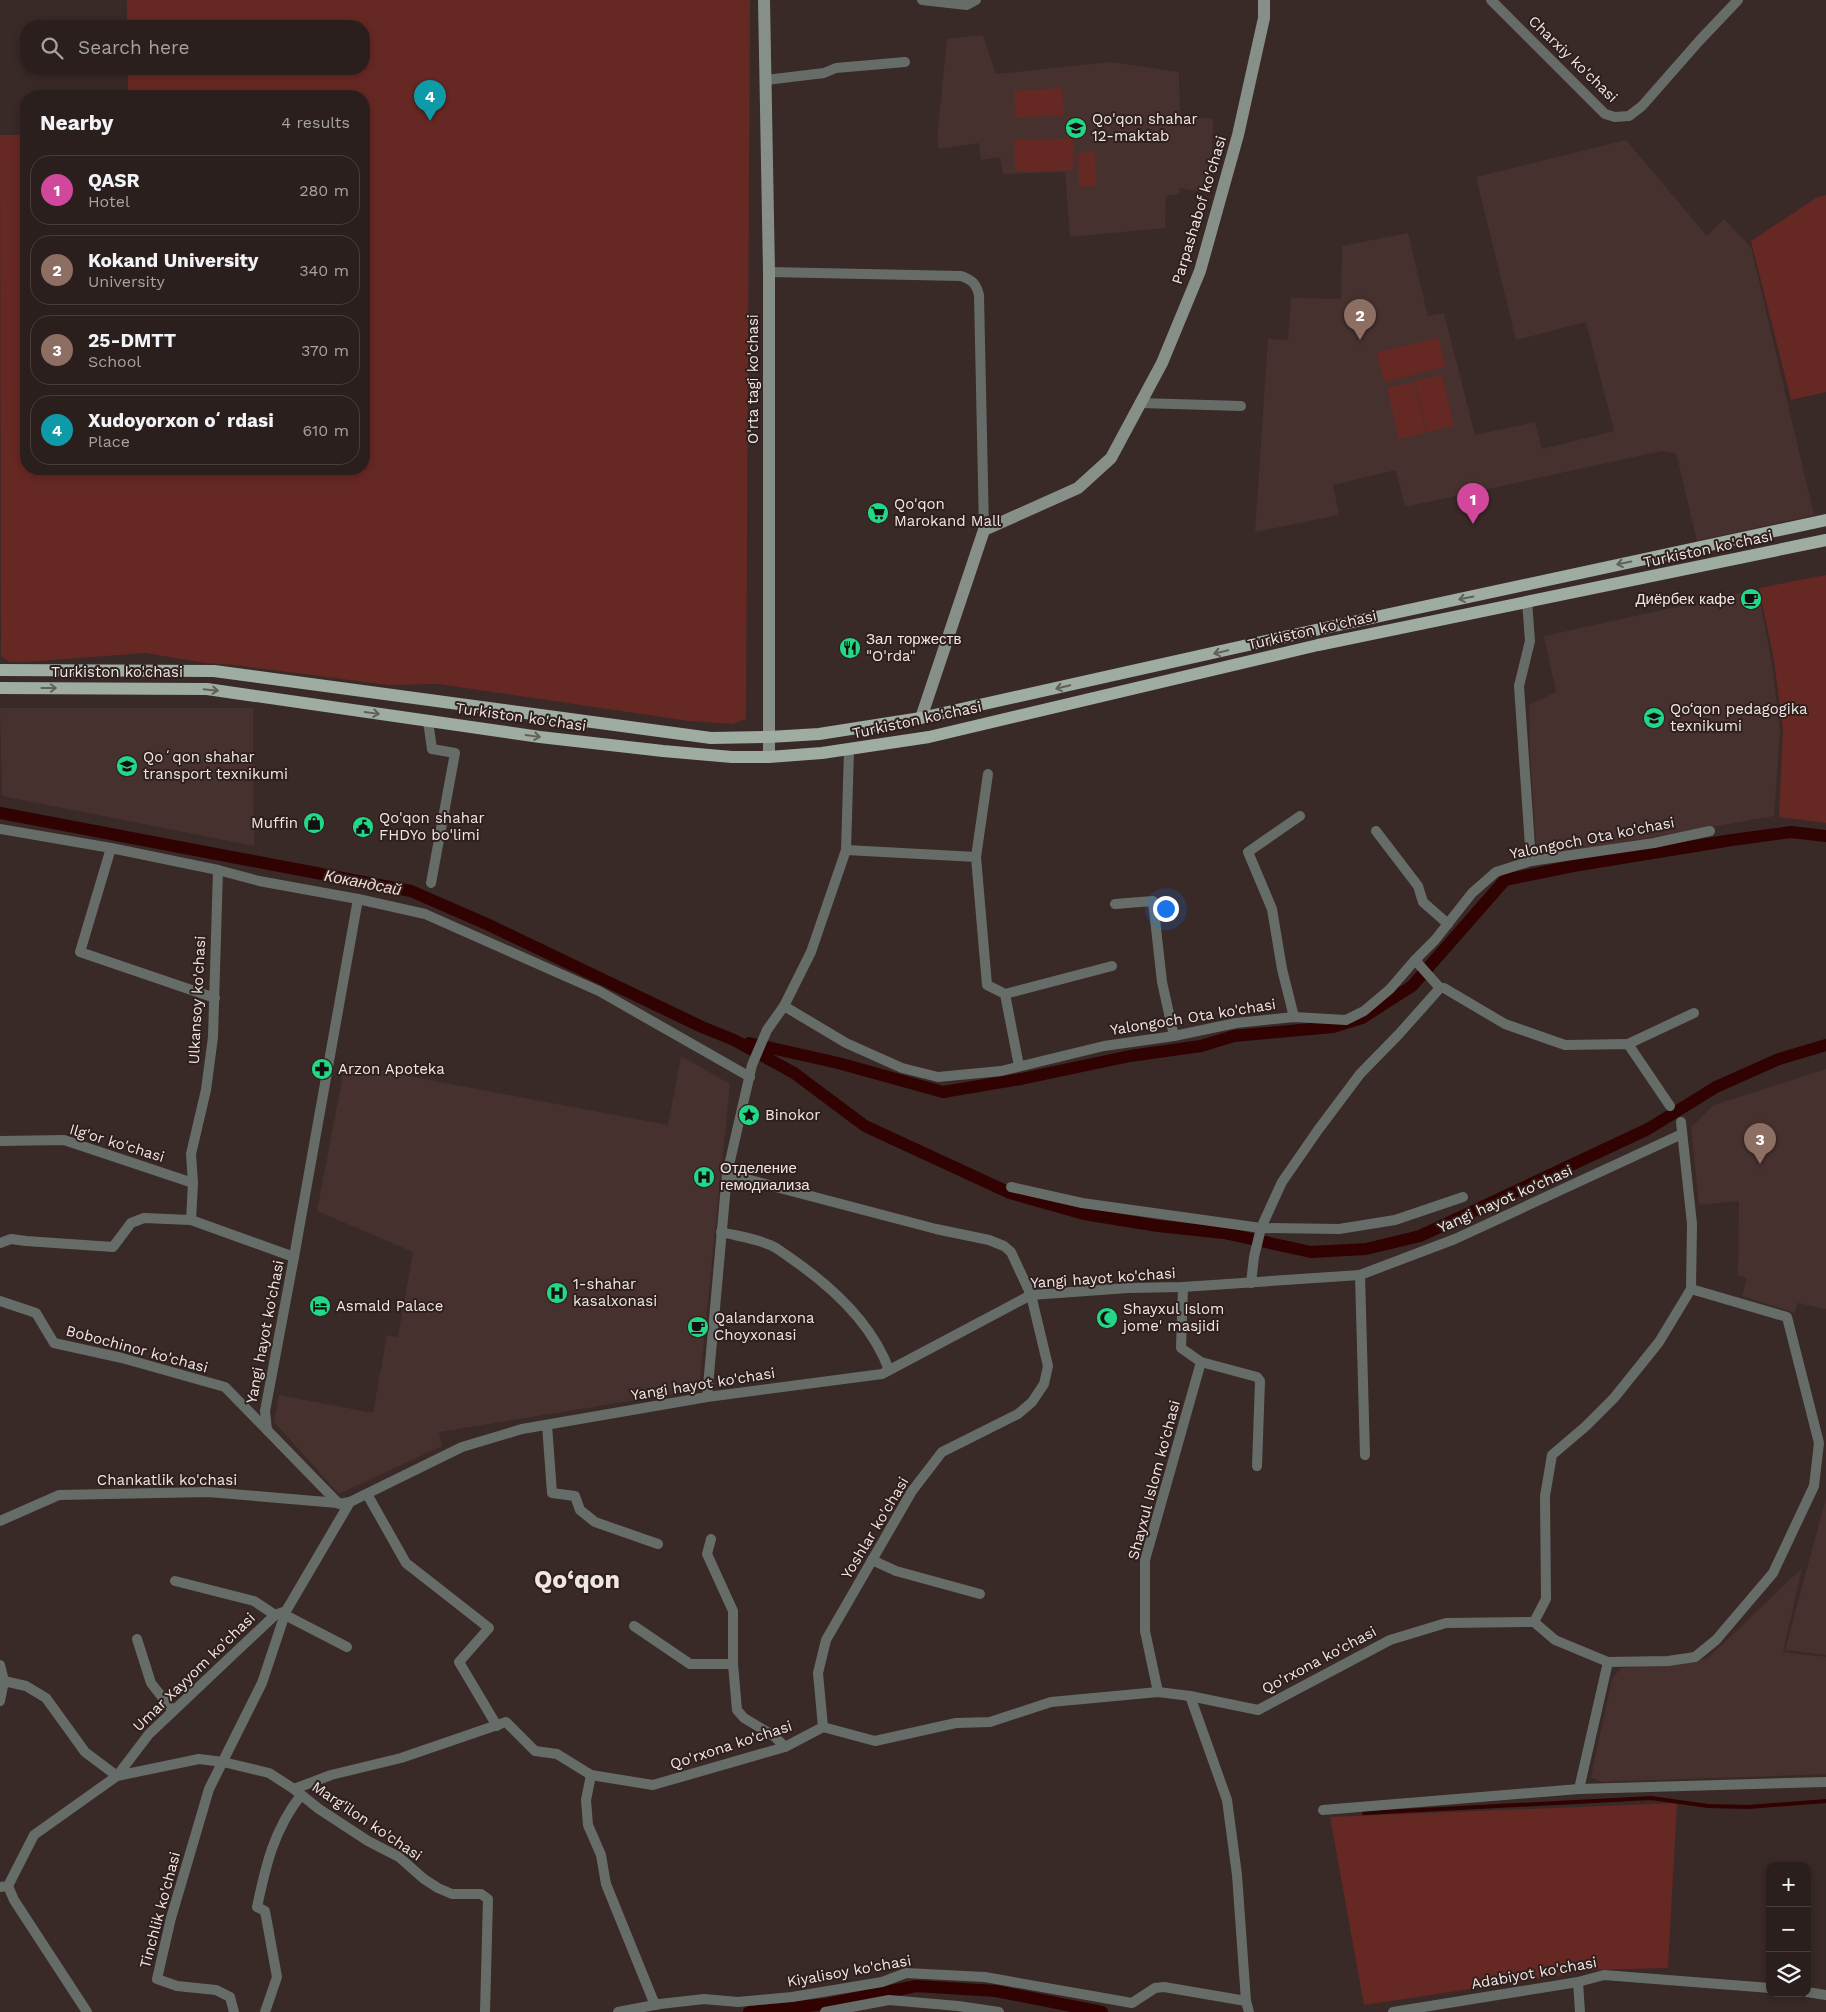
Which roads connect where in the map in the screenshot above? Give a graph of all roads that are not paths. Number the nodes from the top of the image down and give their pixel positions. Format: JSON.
{"nodes":[{"id":1,"x":764,"y":0,"type":"edge"},
{"id":2,"x":922,"y":0,"type":"edge"},
{"id":3,"x":976,"y":0,"type":"edge"},
{"id":4,"x":1264,"y":0,"type":"edge"},
{"id":5,"x":1491,"y":0,"type":"edge"},
{"id":6,"x":1738,"y":0,"type":"edge"},
{"id":7,"x":905,"y":62,"type":"dead end"},
{"id":8,"x":766,"y":80,"type":"junction"},
{"id":9,"x":769,"y":272,"type":"junction"},
{"id":10,"x":1140,"y":403,"type":"junction"},
{"id":11,"x":1241,"y":406,"type":"dead end"},
{"id":12,"x":1826,"y":520,"type":"edge"},
{"id":13,"x":984,"y":530,"type":"junction"},
{"id":14,"x":1826,"y":540,"type":"edge"},
{"id":15,"x":1527,"y":601,"type":"junction"},
{"id":16,"x":0,"y":670,"type":"edge"},
{"id":17,"x":0,"y":688,"type":"edge"},
{"id":18,"x":921,"y":718,"type":"junction"},
{"id":19,"x":428,"y":722,"type":"junction"},
{"id":20,"x":769,"y":737,"type":"junction"},
{"id":21,"x":849,"y":750,"type":"junction"},
{"id":22,"x":769,"y":757,"type":"junction"},
{"id":23,"x":988,"y":774,"type":"dead end"},
{"id":24,"x":1300,"y":816,"type":"dead end"},
{"id":25,"x":0,"y":829,"type":"edge"},
{"id":26,"x":1376,"y":830,"type":"dead end"},
{"id":27,"x":1710,"y":831,"type":"dead end"},
{"id":28,"x":112,"y":848,"type":"junction"},
{"id":29,"x":846,"y":850,"type":"junction"},
{"id":30,"x":976,"y":857,"type":"junction"},
{"id":31,"x":1531,"y":862,"type":"junction"},
{"id":32,"x":218,"y":870,"type":"junction"},
{"id":33,"x":431,"y":883,"type":"dead end"},
{"id":34,"x":358,"y":899,"type":"junction"},
{"id":35,"x":1115,"y":904,"type":"dead end"},
{"id":36,"x":1448,"y":924,"type":"junction"},
{"id":37,"x":1417,"y":963,"type":"junction"},
{"id":38,"x":1112,"y":966,"type":"dead end"},
{"id":39,"x":1436,"y":985,"type":"junction"},
{"id":40,"x":1005,"y":994,"type":"junction"},
{"id":41,"x":215,"y":998,"type":"junction"},
{"id":42,"x":784,"y":1006,"type":"junction"},
{"id":43,"x":1694,"y":1013,"type":"dead end"},
{"id":44,"x":1294,"y":1017,"type":"junction"},
{"id":45,"x":1174,"y":1036,"type":"junction"},
{"id":46,"x":1628,"y":1044,"type":"junction"},
{"id":47,"x":1019,"y":1066,"type":"junction"},
{"id":48,"x":750,"y":1077,"type":"junction"},
{"id":49,"x":1670,"y":1106,"type":"dead end"},
{"id":50,"x":1681,"y":1122,"type":"dead end"},
{"id":51,"x":1682,"y":1134,"type":"junction"},
{"id":52,"x":0,"y":1141,"type":"edge"},
{"id":53,"x":727,"y":1174,"type":"junction"},
{"id":54,"x":193,"y":1183,"type":"junction"},
{"id":55,"x":1011,"y":1186,"type":"dead end"},
{"id":56,"x":1463,"y":1197,"type":"dead end"},
{"id":57,"x":191,"y":1220,"type":"junction"},
{"id":58,"x":1261,"y":1228,"type":"junction"},
{"id":59,"x":721,"y":1232,"type":"junction"},
{"id":60,"x":0,"y":1243,"type":"edge"},
{"id":61,"x":294,"y":1257,"type":"junction"},
{"id":62,"x":1360,"y":1275,"type":"junction"},
{"id":63,"x":1251,"y":1283,"type":"junction"},
{"id":64,"x":1183,"y":1287,"type":"junction"},
{"id":65,"x":1691,"y":1289,"type":"junction"},
{"id":66,"x":1031,"y":1295,"type":"junction"},
{"id":67,"x":0,"y":1301,"type":"edge"},
{"id":68,"x":1201,"y":1362,"type":"junction"},
{"id":69,"x":889,"y":1370,"type":"junction"},
{"id":70,"x":708,"y":1397,"type":"junction"},
{"id":71,"x":547,"y":1425,"type":"junction"},
{"id":72,"x":267,"y":1430,"type":"junction"},
{"id":73,"x":1365,"y":1455,"type":"dead end"},
{"id":74,"x":1256,"y":1466,"type":"dead end"},
{"id":75,"x":367,"y":1494,"type":"junction"},
{"id":76,"x":350,"y":1502,"type":"junction"},
{"id":77,"x":339,"y":1504,"type":"junction"},
{"id":78,"x":0,"y":1521,"type":"edge"},
{"id":79,"x":711,"y":1539,"type":"dead end"},
{"id":80,"x":658,"y":1544,"type":"dead end"},
{"id":81,"x":872,"y":1560,"type":"junction"},
{"id":82,"x":175,"y":1580,"type":"dead end"},
{"id":83,"x":980,"y":1594,"type":"dead end"},
{"id":84,"x":282,"y":1614,"type":"junction"},
{"id":85,"x":1534,"y":1622,"type":"junction"},
{"id":86,"x":634,"y":1626,"type":"dead end"},
{"id":87,"x":137,"y":1639,"type":"dead end"},
{"id":88,"x":347,"y":1647,"type":"dead end"},
{"id":89,"x":1608,"y":1662,"type":"junction"},
{"id":90,"x":733,"y":1664,"type":"junction"},
{"id":91,"x":0,"y":1665,"type":"edge"},
{"id":92,"x":4,"y":1681,"type":"junction"},
{"id":93,"x":1158,"y":1692,"type":"junction"},
{"id":94,"x":1190,"y":1696,"type":"junction"},
{"id":95,"x":0,"y":1700,"type":"edge"},
{"id":96,"x":173,"y":1712,"type":"junction"},
{"id":97,"x":497,"y":1726,"type":"junction"},
{"id":98,"x":823,"y":1727,"type":"junction"},
{"id":99,"x":785,"y":1747,"type":"junction"},
{"id":100,"x":223,"y":1762,"type":"junction"},
{"id":101,"x":592,"y":1775,"type":"junction"},
{"id":102,"x":117,"y":1776,"type":"junction"},
{"id":103,"x":1826,"y":1782,"type":"edge"},
{"id":104,"x":1579,"y":1789,"type":"junction"},
{"id":105,"x":298,"y":1792,"type":"junction"},
{"id":106,"x":1323,"y":1810,"type":"dead end"},
{"id":107,"x":4,"y":1887,"type":"edge"},
{"id":108,"x":1578,"y":1982,"type":"junction"},
{"id":109,"x":1766,"y":1988,"type":"edge"},
{"id":110,"x":1811,"y":1993,"type":"edge"},
{"id":111,"x":1826,"y":1995,"type":"edge"},
{"id":112,"x":1246,"y":2001,"type":"junction"},
{"id":113,"x":657,"y":2004,"type":"junction"},
{"id":114,"x":1131,"y":2008,"type":"edge"},
{"id":115,"x":87,"y":2012,"type":"edge"},
{"id":116,"x":234,"y":2012,"type":"edge"},
{"id":117,"x":265,"y":2012,"type":"edge"},
{"id":118,"x":485,"y":2012,"type":"edge"},
{"id":119,"x":618,"y":2012,"type":"edge"},
{"id":120,"x":825,"y":2012,"type":"edge"},
{"id":121,"x":999,"y":2012,"type":"edge"},
{"id":122,"x":1249,"y":2012,"type":"edge"},
{"id":123,"x":1393,"y":2012,"type":"edge"},
{"id":124,"x":1580,"y":2012,"type":"edge"}],
"edges":[{"from":1,"to":8,"type":"street","name":"O'rta tagi ko'chasi"},
{"from":2,"to":3,"type":"street"},
{"from":4,"to":10,"type":"street","name":"Parpashabof ko'chasi"},
{"from":5,"to":6,"type":"street","name":"Charxiy ko'chasi"},
{"from":7,"to":8,"type":"street"},
{"from":8,"to":9,"type":"street","name":"O'rta tagi ko'chasi"},
{"from":9,"to":13,"type":"street"},
{"from":9,"to":20,"type":"street","name":"O'rta tagi ko'chasi"},
{"from":10,"to":11,"type":"street"},
{"from":10,"to":13,"type":"street","name":"Parpashabof ko'chasi"},
{"from":12,"to":18,"type":"main road","name":"Turkiston ko'chasi","one_way":true},
{"from":13,"to":18,"type":"street"},
{"from":14,"to":15,"type":"main road","name":"Turkiston ko'chasi"},
{"from":15,"to":21,"type":"main road","name":"Turkiston ko'chasi"},
{"from":15,"to":31,"type":"street"},
{"from":16,"to":20,"type":"main road","name":"Turkiston ko'chasi"},
{"from":17,"to":19,"type":"main road","name":"Turkiston ko'chasi","one_way":true},
{"from":18,"to":20,"type":"main road","name":"Turkiston ko'chasi"},
{"from":19,"to":22,"type":"main road","name":"Turkiston ko'chasi","one_way":true},
{"from":19,"to":33,"type":"street"},
{"from":20,"to":22,"type":"street","name":"O'rta tagi ko'chasi"},
{"from":21,"to":22,"type":"main road","name":"Turkiston ko'chasi"},
{"from":21,"to":29,"type":"street"},
{"from":23,"to":30,"type":"street"},
{"from":24,"to":44,"type":"street"},
{"from":25,"to":28,"type":"street"},
{"from":26,"to":36,"type":"street"},
{"from":27,"to":31,"type":"street","name":"Yalongoch Ota ko'chasi"},
{"from":28,"to":32,"type":"street"},
{"from":28,"to":41,"type":"street"},
{"from":29,"to":30,"type":"street"},
{"from":29,"to":42,"type":"street"},
{"from":30,"to":40,"type":"street"},
{"from":31,"to":36,"type":"street","name":"Yalongoch Ota ko'chasi"},
{"from":32,"to":34,"type":"street"},
{"from":32,"to":41,"type":"street","name":"Ulkansoy ko'chasi"},
{"from":34,"to":48,"type":"street"},
{"from":34,"to":61,"type":"street","name":"Yangi hayot ko'chasi"},
{"from":35,"to":45,"type":"street"},
{"from":36,"to":37,"type":"street","name":"Yalongoch Ota ko'chasi"},
{"from":37,"to":39,"type":"street"},
{"from":37,"to":44,"type":"street","name":"Yalongoch Ota ko'chasi"},
{"from":38,"to":40,"type":"street"},
{"from":39,"to":46,"type":"street"},
{"from":39,"to":58,"type":"street"},
{"from":40,"to":47,"type":"street"},
{"from":41,"to":54,"type":"street","name":"Ulkansoy ko'chasi"},
{"from":42,"to":47,"type":"street","name":"Yalongoch Ota ko'chasi"},
{"from":42,"to":48,"type":"street"},
{"from":43,"to":46,"type":"street"},
{"from":44,"to":45,"type":"street","name":"Yalongoch Ota ko'chasi"},
{"from":45,"to":47,"type":"street","name":"Yalongoch Ota ko'chasi"},
{"from":46,"to":49,"type":"street"},
{"from":48,"to":53,"type":"street"},
{"from":50,"to":51,"type":"street"},
{"from":51,"to":62,"type":"street","name":"Yangi hayot ko'chasi"},
{"from":51,"to":65,"type":"street"},
{"from":52,"to":54,"type":"street","name":"Ilg'or ko'chasi"},
{"from":53,"to":59,"type":"street"},
{"from":53,"to":66,"type":"street","name":"Yoshlar ko'chasi"},
{"from":54,"to":57,"type":"street","name":"Ulkansoy ko'chasi"},
{"from":55,"to":58,"type":"street"},
{"from":56,"to":58,"type":"street"},
{"from":57,"to":60,"type":"street"},
{"from":57,"to":61,"type":"street"},
{"from":58,"to":63,"type":"street"},
{"from":59,"to":69,"type":"street"},
{"from":59,"to":70,"type":"street"},
{"from":61,"to":72,"type":"street","name":"Yangi hayot ko'chasi"},
{"from":62,"to":63,"type":"street","name":"Yangi hayot ko'chasi"},
{"from":62,"to":73,"type":"street"},
{"from":63,"to":64,"type":"street","name":"Yangi hayot ko'chasi"},
{"from":64,"to":66,"type":"street","name":"Yangi hayot ko'chasi"},
{"from":64,"to":68,"type":"street"},
{"from":65,"to":85,"type":"street"},
{"from":65,"to":89,"type":"street"},
{"from":66,"to":69,"type":"street","name":"Yangi hayot ko'chasi"},
{"from":66,"to":81,"type":"street","name":"Yoshlar ko'chasi"},
{"from":67,"to":72,"type":"street","name":"Bobochinor ko'chasi"},
{"from":68,"to":74,"type":"street"},
{"from":68,"to":93,"type":"street","name":"Shayxul Islom ko'chasi"},
{"from":69,"to":70,"type":"street","name":"Yangi hayot ko'chasi"},
{"from":70,"to":71,"type":"street","name":"Yangi hayot ko'chasi"},
{"from":71,"to":75,"type":"street","name":"Yangi hayot ko'chasi"},
{"from":71,"to":80,"type":"street"},
{"from":72,"to":77,"type":"street"},
{"from":75,"to":76,"type":"street","name":"Yangi hayot ko'chasi"},
{"from":75,"to":97,"type":"street"},
{"from":76,"to":77,"type":"street","name":"Yangi hayot ko'chasi"},
{"from":76,"to":84,"type":"street","name":"Umar Xayyom ko'chasi"},
{"from":77,"to":78,"type":"street","name":"Chankatlik ko'chasi"},
{"from":79,"to":90,"type":"street"},
{"from":81,"to":83,"type":"street"},
{"from":81,"to":98,"type":"street","name":"Yoshlar ko'chasi"},
{"from":82,"to":84,"type":"street"},
{"from":84,"to":88,"type":"street"},
{"from":84,"to":96,"type":"street","name":"Umar Xayyom ko'chasi"},
{"from":84,"to":100,"type":"street"},
{"from":85,"to":89,"type":"street"},
{"from":85,"to":94,"type":"street","name":"Qo'rxona ko'chasi"},
{"from":86,"to":90,"type":"street"},
{"from":87,"to":96,"type":"street"},
{"from":89,"to":104,"type":"street"},
{"from":90,"to":99,"type":"street"},
{"from":91,"to":92,"type":"street"},
{"from":92,"to":95,"type":"street"},
{"from":92,"to":102,"type":"street"},
{"from":93,"to":94,"type":"street","name":"Qo'rxona ko'chasi"},
{"from":93,"to":98,"type":"street","name":"Qo'rxona ko'chasi"},
{"from":94,"to":112,"type":"street"},
{"from":96,"to":102,"type":"street","name":"Umar Xayyom ko'chasi"},
{"from":97,"to":101,"type":"street","name":"Qo'rxona ko'chasi"},
{"from":97,"to":105,"type":"street"},
{"from":98,"to":99,"type":"street","name":"Qo'rxona ko'chasi"},
{"from":99,"to":101,"type":"street","name":"Qo'rxona ko'chasi"},
{"from":100,"to":102,"type":"street","name":"Marg'ilon ko'chasi"},
{"from":100,"to":105,"type":"street","name":"Marg'ilon ko'chasi"},
{"from":100,"to":116,"type":"street","name":"Tinchlik ko'chasi"},
{"from":101,"to":113,"type":"street"},
{"from":102,"to":107,"type":"street","name":"Umar Xayyom ko'chasi"},
{"from":103,"to":104,"type":"street"},
{"from":104,"to":106,"type":"street"},
{"from":105,"to":117,"type":"street"},
{"from":105,"to":118,"type":"street","name":"Marg'ilon ko'chasi"},
{"from":107,"to":115,"type":"street"},
{"from":108,"to":109,"type":"street","name":"Adabiyot ko'chasi"},
{"from":108,"to":123,"type":"street","name":"Adabiyot ko'chasi"},
{"from":108,"to":124,"type":"street"},
{"from":110,"to":111,"type":"street"},
{"from":112,"to":114,"type":"street","name":"Kiyalisoy ko'chasi"},
{"from":112,"to":122,"type":"street"},
{"from":113,"to":114,"type":"street","name":"Kiyalisoy ko'chasi"},
{"from":113,"to":119,"type":"street","name":"Kiyalisoy ko'chasi"},
{"from":120,"to":121,"type":"street"}]}
